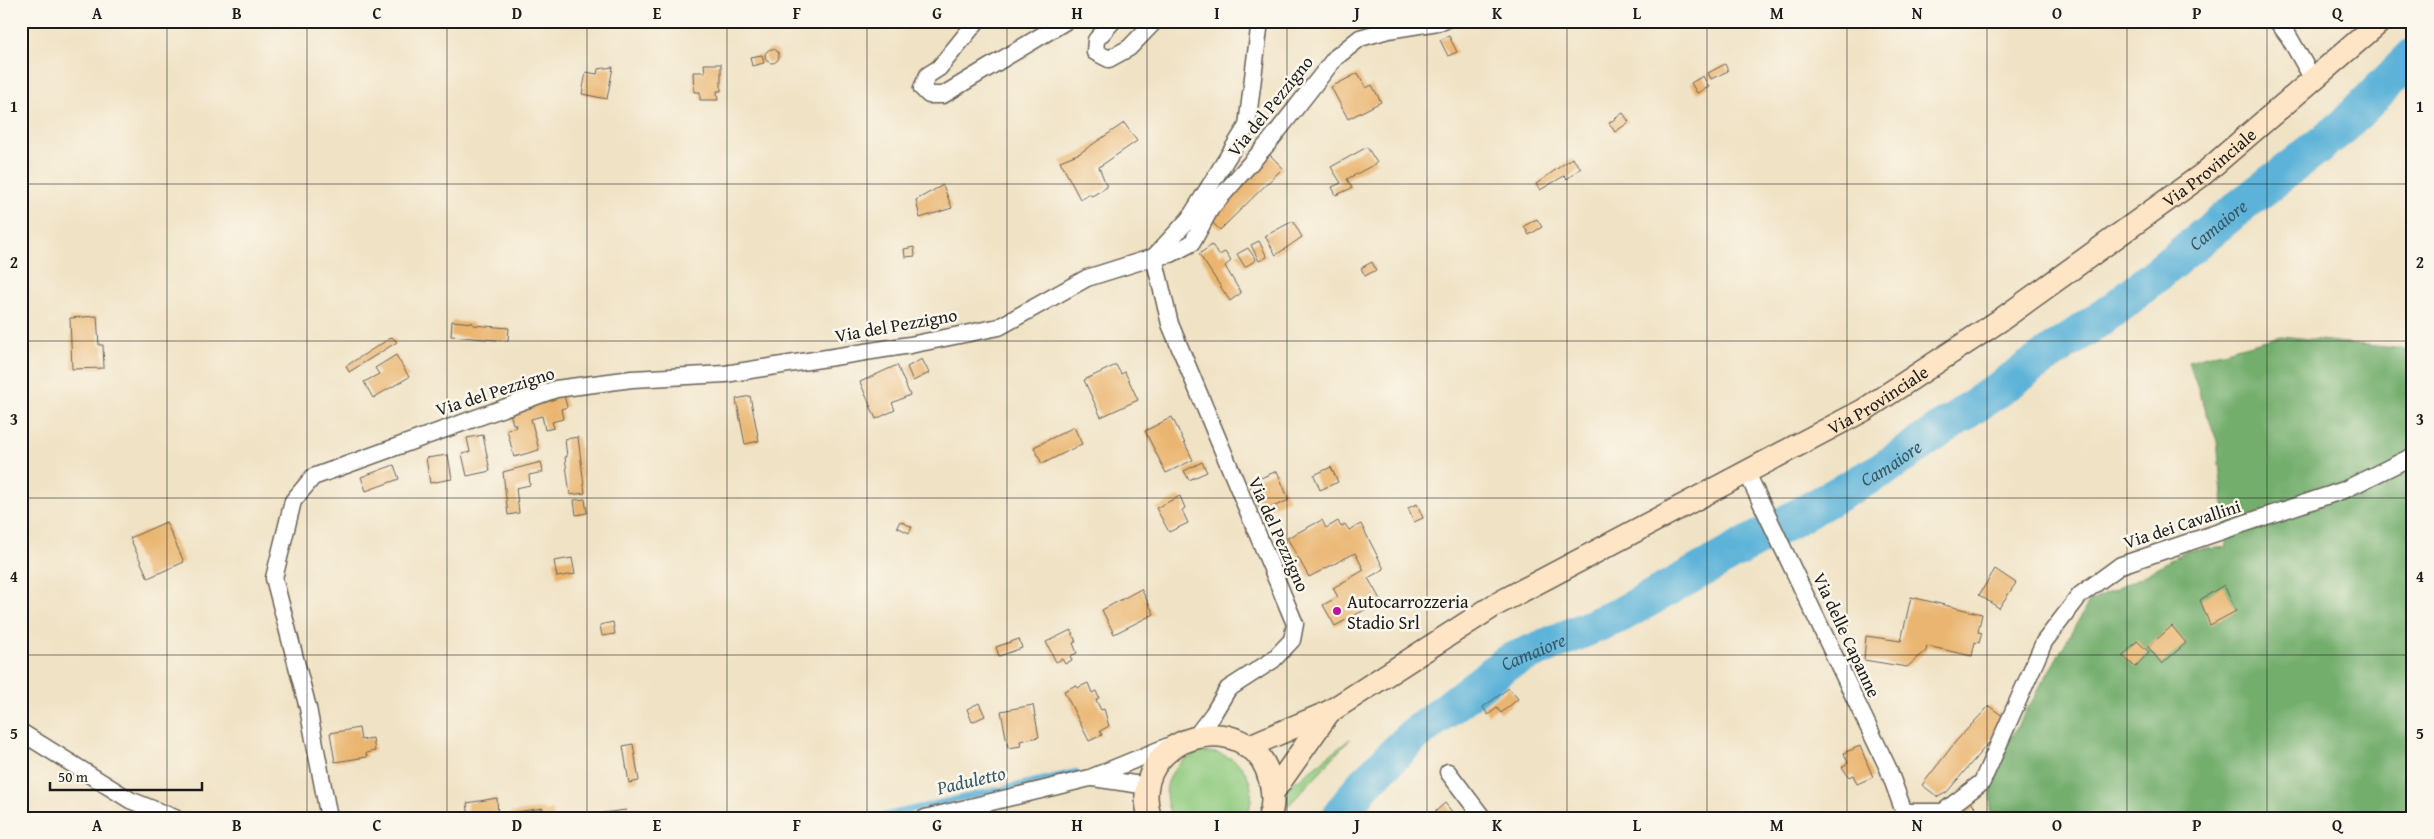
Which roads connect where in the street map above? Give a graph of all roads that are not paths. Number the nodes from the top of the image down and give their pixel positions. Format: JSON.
{"nodes":[{"id":1,"x":977,"y":21,"type":"edge"},
{"id":2,"x":1066,"y":21,"type":"edge"},
{"id":3,"x":1113,"y":21,"type":"edge"},
{"id":4,"x":1156,"y":21,"type":"edge"},
{"id":5,"x":1260,"y":21,"type":"edge"},
{"id":6,"x":1444,"y":21,"type":"edge"},
{"id":7,"x":2277,"y":21,"type":"edge"},
{"id":8,"x":2381,"y":21,"type":"edge"},
{"id":9,"x":2314,"y":82,"type":"junction"},
{"id":10,"x":1154,"y":257,"type":"junction"},
{"id":11,"x":2413,"y":456,"type":"edge"},
{"id":12,"x":1746,"y":471,"type":"junction"},
{"id":13,"x":1329,"y":712,"type":"junction"},
{"id":14,"x":21,"y":732,"type":"edge"},
{"id":15,"x":1202,"y":732,"type":"junction"},
{"id":16,"x":1247,"y":747,"type":"junction"},
{"id":17,"x":1448,"y":772,"type":"dead end"},
{"id":18,"x":1090,"y":778,"type":"junction"},
{"id":19,"x":1148,"y":786,"type":"junction"},
{"id":20,"x":1272,"y":792,"type":"junction"},
{"id":21,"x":1145,"y":814,"type":"edge"},
{"id":22,"x":1904,"y":815,"type":"edge"},
{"id":23,"x":174,"y":818,"type":"edge"},
{"id":24,"x":330,"y":818,"type":"edge"},
{"id":25,"x":925,"y":818,"type":"edge"},
{"id":26,"x":1269,"y":818,"type":"edge"},
{"id":27,"x":1483,"y":818,"type":"edge"}],
"edges":[{"from":1,"to":2,"type":"street"},
{"from":3,"to":4,"type":"street"},
{"from":5,"to":10,"type":"street"},
{"from":6,"to":10,"type":"street","name":"Via del Pezzigno"},
{"from":7,"to":9,"type":"street"},
{"from":8,"to":9,"type":"main road","name":"Via Provinciale"},
{"from":9,"to":12,"type":"main road","name":"Via Provinciale"},
{"from":10,"to":15,"type":"street","name":"Via del Pezzigno"},
{"from":10,"to":24,"type":"street","name":"Via del Pezzigno"},
{"from":11,"to":22,"type":"street","name":"Via dei Cavallini"},
{"from":12,"to":13,"type":"main road","name":"Via Provinciale"},
{"from":12,"to":22,"type":"street","name":"Via delle Capanne"},
{"from":13,"to":16,"type":"main road","name":"Via Provinciale"},
{"from":13,"to":20,"type":"main road","name":"Via Provinciale"},
{"from":14,"to":23,"type":"street"},
{"from":15,"to":16,"type":"main road","name":"Via Provinciale"},
{"from":15,"to":18,"type":"street"},
{"from":15,"to":19,"type":"main road"},
{"from":16,"to":20,"type":"main road","name":"Via Provinciale"},
{"from":17,"to":27,"type":"street"},
{"from":18,"to":19,"type":"street"},
{"from":18,"to":25,"type":"street"},
{"from":19,"to":21,"type":"main road"},
{"from":20,"to":26,"type":"main road","name":"Via Provinciale"}]}
